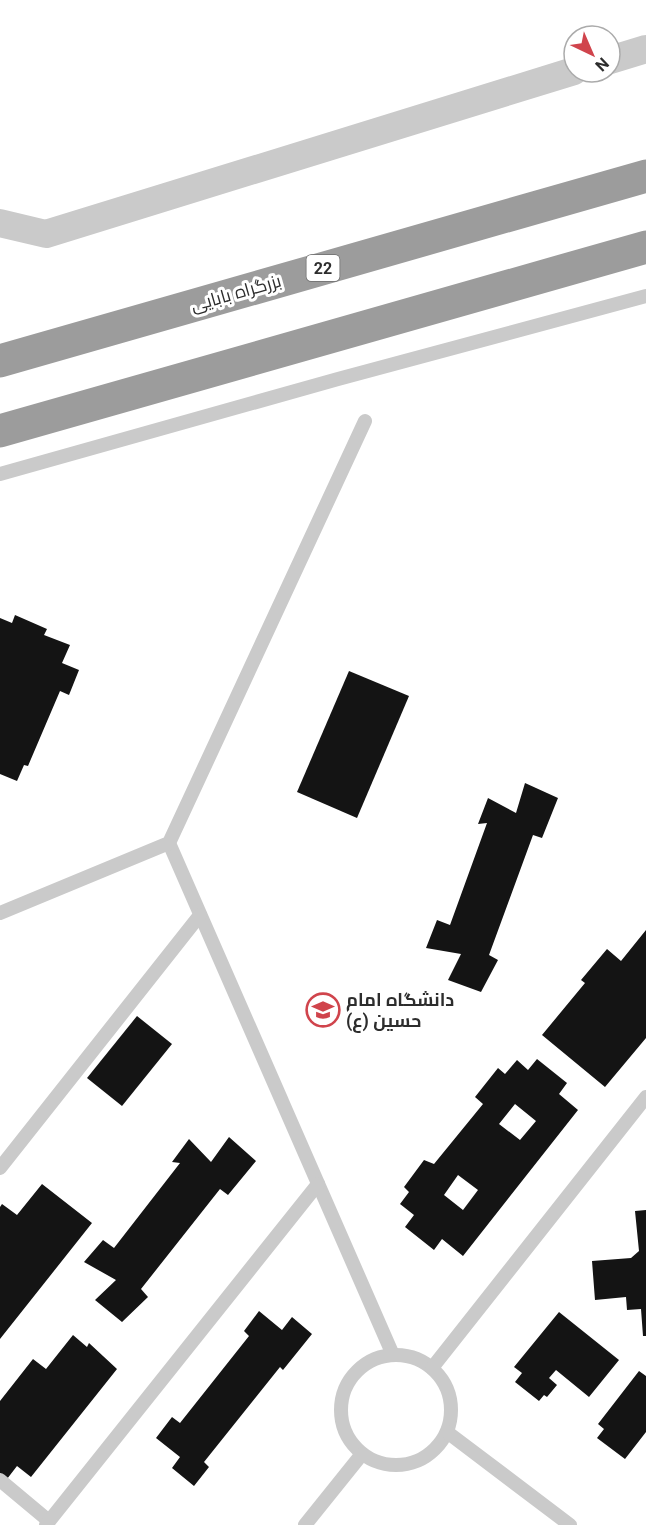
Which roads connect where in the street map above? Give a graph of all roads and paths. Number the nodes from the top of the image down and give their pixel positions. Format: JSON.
{"nodes":[{"id":1,"x":646,"y":49,"type":"edge"},
{"id":2,"x":622,"y":56,"type":"edge"},
{"id":3,"x":562,"y":75,"type":"edge"},
{"id":4,"x":646,"y":176,"type":"edge"},
{"id":5,"x":0,"y":223,"type":"edge"},
{"id":6,"x":646,"y":247,"type":"edge"},
{"id":7,"x":646,"y":296,"type":"edge"},
{"id":8,"x":0,"y":361,"type":"edge"},
{"id":9,"x":365,"y":421,"type":"dead end"},
{"id":10,"x":0,"y":431,"type":"edge"},
{"id":11,"x":0,"y":474,"type":"edge"},
{"id":12,"x":169,"y":843,"type":"junction"},
{"id":13,"x":0,"y":913,"type":"edge"},
{"id":14,"x":200,"y":915,"type":"junction"},
{"id":15,"x":646,"y":1097,"type":"edge"},
{"id":16,"x":0,"y":1168,"type":"edge"},
{"id":17,"x":318,"y":1184,"type":"junction"},
{"id":18,"x":393,"y":1355,"type":"junction"},
{"id":19,"x":432,"y":1368,"type":"junction"},
{"id":20,"x":447,"y":1432,"type":"junction"},
{"id":21,"x":362,"y":1454,"type":"junction"},
{"id":22,"x":0,"y":1480,"type":"edge"},
{"id":23,"x":47,"y":1523,"type":"edge"},
{"id":24,"x":305,"y":1525,"type":"edge"},
{"id":25,"x":570,"y":1525,"type":"edge"}],
"edges":[{"from":1,"to":2,"type":"street"},
{"from":3,"to":5,"type":"street"},
{"from":4,"to":8,"type":"highway","name":"بزرگراه بابایی","number":"22"},
{"from":6,"to":10,"type":"highway"},
{"from":7,"to":11,"type":"lane"},
{"from":9,"to":12,"type":"lane"},
{"from":12,"to":13,"type":"lane"},
{"from":12,"to":14,"type":"lane"},
{"from":14,"to":16,"type":"lane"},
{"from":14,"to":17,"type":"lane"},
{"from":15,"to":19,"type":"lane"},
{"from":17,"to":18,"type":"lane"},
{"from":17,"to":23,"type":"lane"},
{"from":18,"to":19,"type":"lane"},
{"from":18,"to":21,"type":"lane"},
{"from":19,"to":20,"type":"lane"},
{"from":20,"to":21,"type":"lane"},
{"from":20,"to":25,"type":"lane"},
{"from":21,"to":24,"type":"lane"},
{"from":22,"to":23,"type":"lane"}]}
